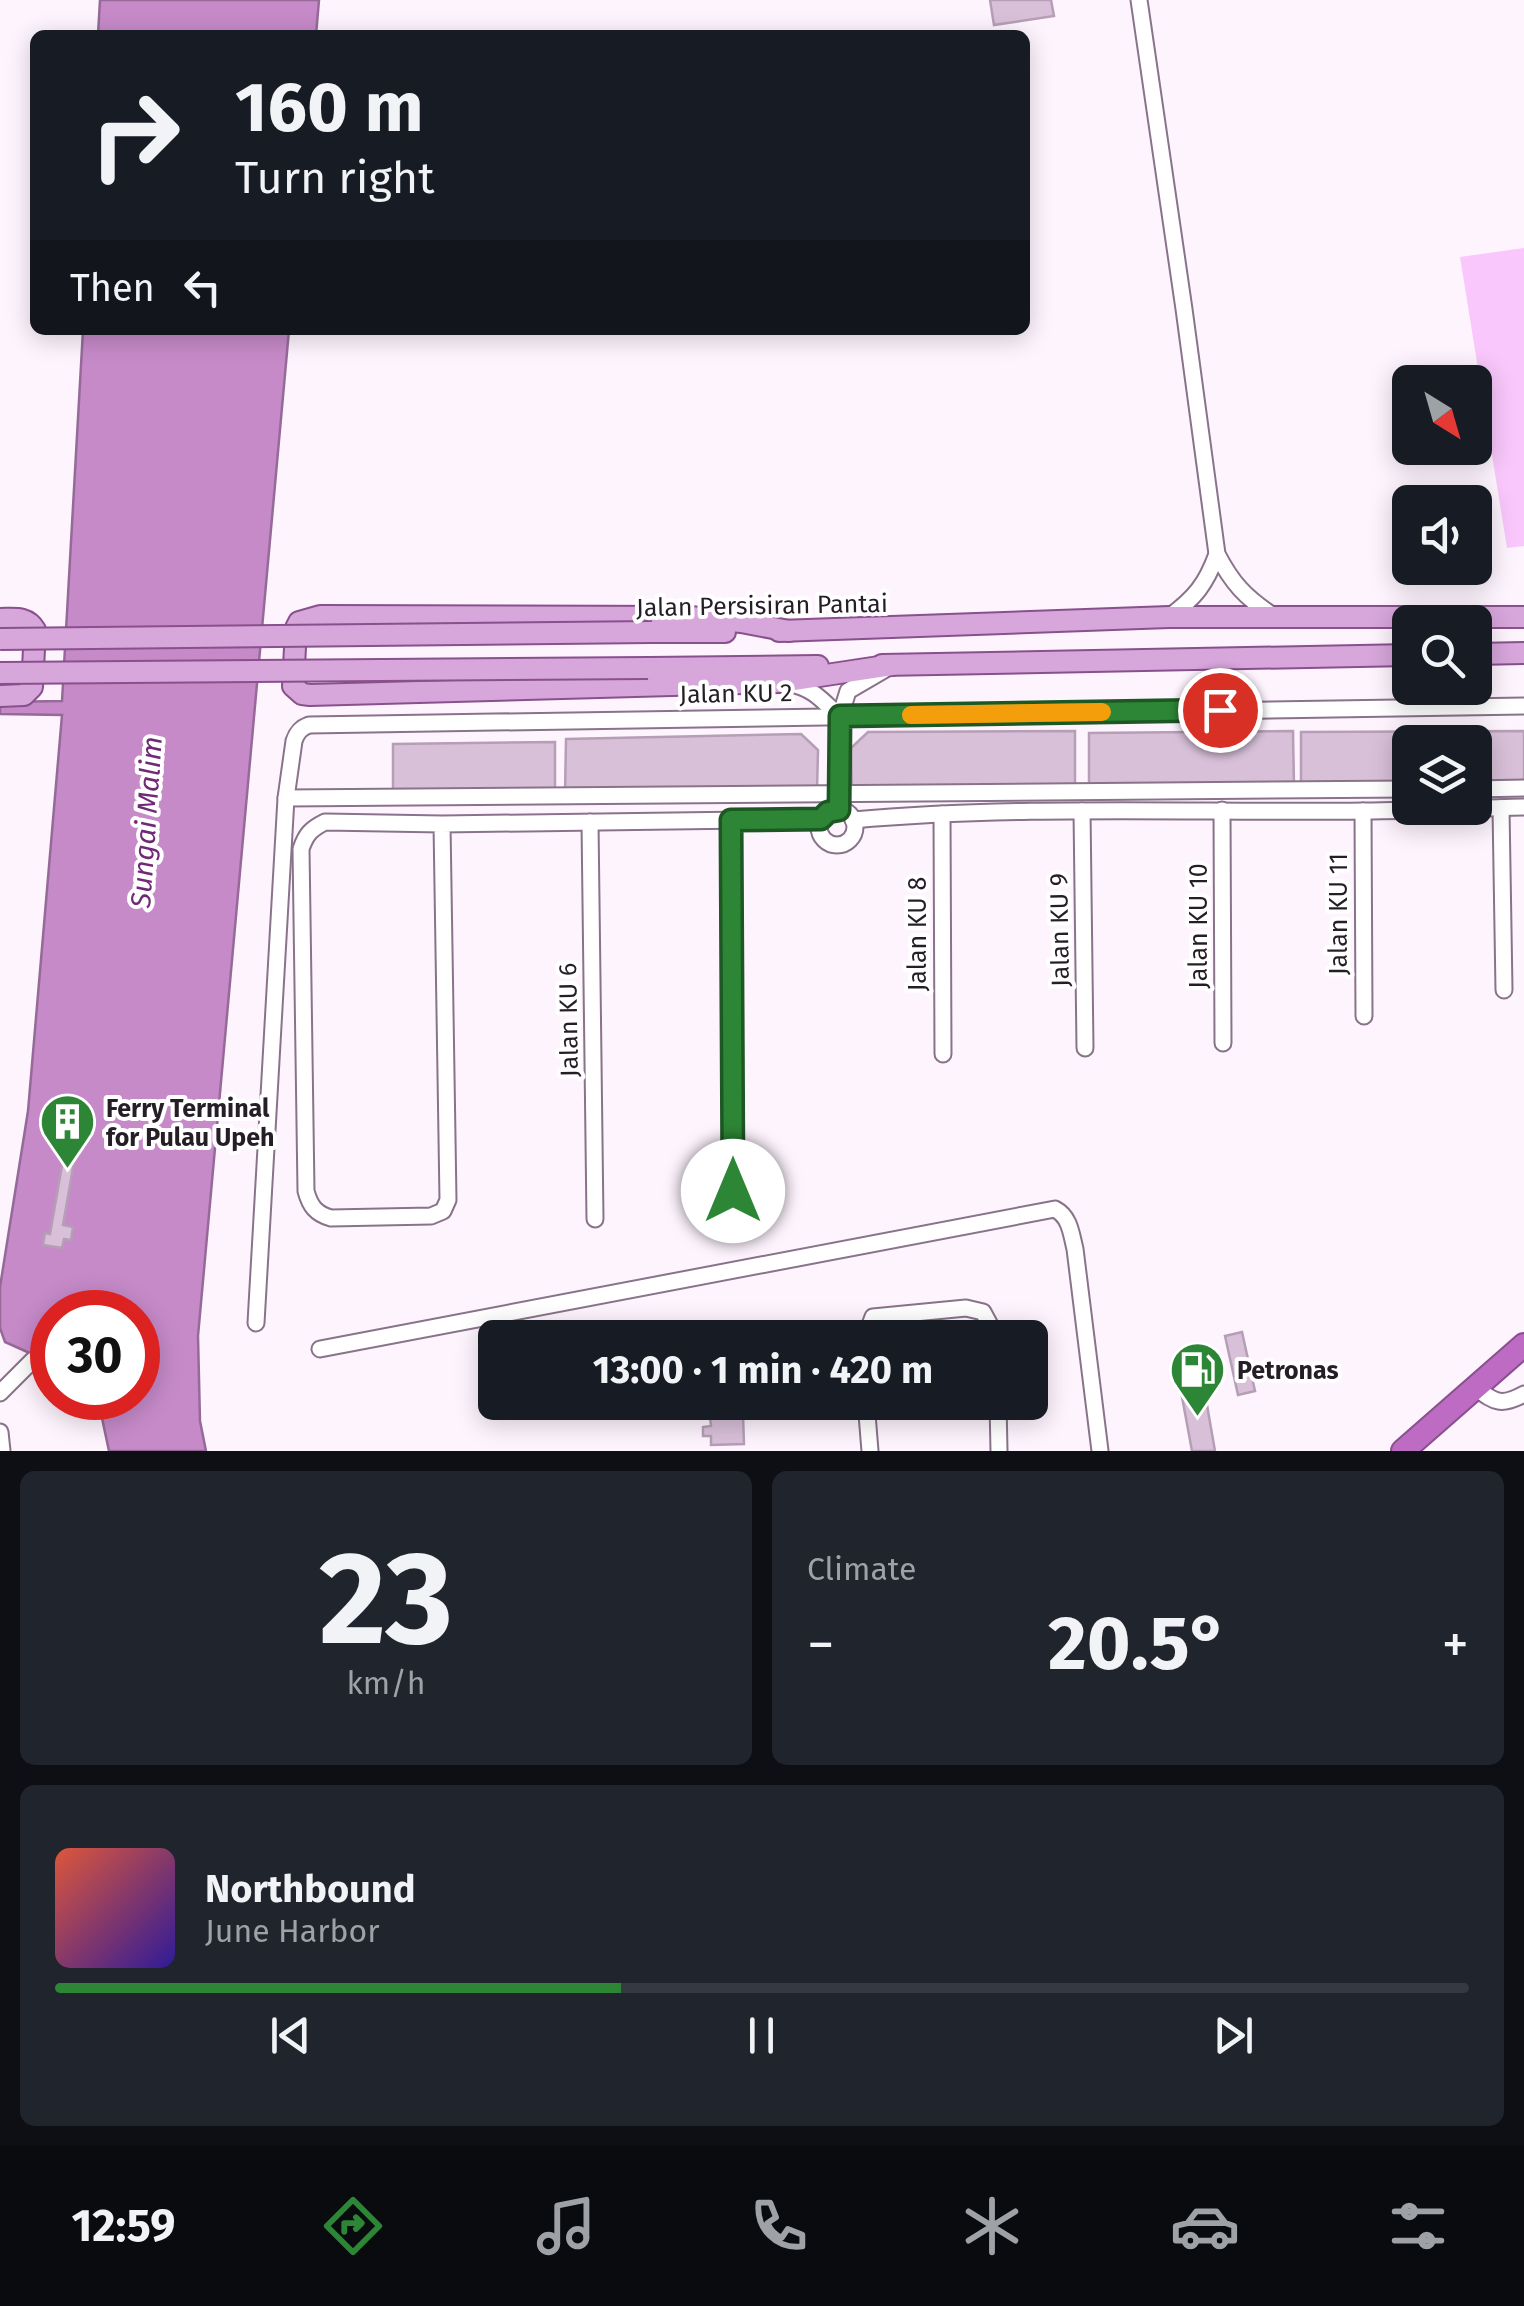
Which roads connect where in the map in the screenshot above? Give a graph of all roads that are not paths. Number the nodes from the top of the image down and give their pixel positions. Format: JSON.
{"nodes":[{"id":1,"x":1139,"y":0,"type":"edge"},
{"id":2,"x":1217,"y":554,"type":"junction"},
{"id":3,"x":1169,"y":616,"type":"junction"},
{"id":4,"x":1272,"y":616,"type":"junction"},
{"id":5,"x":1524,"y":618,"type":"edge"},
{"id":6,"x":0,"y":619,"type":"edge"},
{"id":7,"x":789,"y":631,"type":"junction"},
{"id":8,"x":0,"y":639,"type":"edge"},
{"id":9,"x":1524,"y":653,"type":"edge"},
{"id":10,"x":1492,"y":654,"type":"edge"},
{"id":11,"x":1392,"y":655,"type":"edge"},
{"id":12,"x":892,"y":665,"type":"junction"},
{"id":13,"x":0,"y":673,"type":"edge"},
{"id":14,"x":780,"y":682,"type":"junction"},
{"id":15,"x":0,"y":696,"type":"edge"},
{"id":16,"x":1524,"y":706,"type":"edge"},
{"id":17,"x":840,"y":716,"type":"junction"},
{"id":18,"x":1524,"y":788,"type":"edge"},
{"id":19,"x":1392,"y":789,"type":"edge"},
{"id":20,"x":1492,"y":789,"type":"edge"},
{"id":21,"x":286,"y":798,"type":"junction"},
{"id":22,"x":838,"y":801,"type":"junction"},
{"id":23,"x":1524,"y":807,"type":"edge"},
{"id":24,"x":1501,"y":808,"type":"junction"},
{"id":25,"x":1222,"y":810,"type":"junction"},
{"id":26,"x":1082,"y":811,"type":"junction"},
{"id":27,"x":1363,"y":812,"type":"junction"},
{"id":28,"x":942,"y":814,"type":"junction"},
{"id":29,"x":821,"y":819,"type":"junction"},
{"id":30,"x":731,"y":820,"type":"junction"},
{"id":31,"x":853,"y":820,"type":"junction"},
{"id":32,"x":590,"y":822,"type":"junction"},
{"id":33,"x":442,"y":824,"type":"junction"},
{"id":34,"x":1504,"y":990,"type":"dead end"},
{"id":35,"x":1364,"y":1016,"type":"dead end"},
{"id":36,"x":1224,"y":1043,"type":"dead end"},
{"id":37,"x":1085,"y":1048,"type":"dead end"},
{"id":38,"x":943,"y":1054,"type":"dead end"},
{"id":39,"x":733,"y":1191,"type":"dead end"},
{"id":40,"x":595,"y":1218,"type":"dead end"},
{"id":41,"x":872,"y":1320,"type":"edge"},
{"id":42,"x":987,"y":1320,"type":"edge"},
{"id":43,"x":256,"y":1322,"type":"dead end"},
{"id":44,"x":1524,"y":1345,"type":"edge"},
{"id":45,"x":320,"y":1349,"type":"dead end"},
{"id":46,"x":30,"y":1363,"type":"edge"},
{"id":47,"x":1474,"y":1387,"type":"junction"},
{"id":48,"x":0,"y":1393,"type":"edge"},
{"id":49,"x":1524,"y":1394,"type":"edge"},
{"id":50,"x":867,"y":1420,"type":"edge"},
{"id":51,"x":998,"y":1420,"type":"edge"},
{"id":52,"x":0,"y":1432,"type":"edge"},
{"id":53,"x":2,"y":1451,"type":"edge"},
{"id":54,"x":870,"y":1451,"type":"edge"},
{"id":55,"x":999,"y":1451,"type":"edge"},
{"id":56,"x":1100,"y":1451,"type":"edge"},
{"id":57,"x":1402,"y":1451,"type":"edge"}],
"edges":[{"from":1,"to":2,"type":"street"},
{"from":2,"to":3,"type":"street"},
{"from":2,"to":4,"type":"street"},
{"from":3,"to":4,"type":"main road","name":"Jalan Persisiran Pantai"},
{"from":3,"to":7,"type":"main road","name":"Jalan Persisiran Pantai"},
{"from":4,"to":5,"type":"main road","name":"Jalan Persisiran Pantai"},
{"from":6,"to":15,"type":"main road"},
{"from":7,"to":8,"type":"main road","name":"Jalan Persisiran Pantai","bridge":true},
{"from":7,"to":14,"type":"main road"},
{"from":9,"to":10,"type":"main road"},
{"from":11,"to":12,"type":"main road"},
{"from":12,"to":13,"type":"main road","bridge":true},
{"from":12,"to":14,"type":"main road"},
{"from":12,"to":17,"type":"street"},
{"from":14,"to":17,"type":"street"},
{"from":16,"to":17,"type":"street","name":"Jalan KU 2"},
{"from":17,"to":21,"type":"street","name":"Jalan KU 2"},
{"from":17,"to":22,"type":"street"},
{"from":18,"to":20,"type":"street"},
{"from":19,"to":22,"type":"street"},
{"from":21,"to":22,"type":"street"},
{"from":21,"to":43,"type":"street"},
{"from":22,"to":29,"type":"street"},
{"from":22,"to":31,"type":"street"},
{"from":23,"to":24,"type":"street"},
{"from":24,"to":27,"type":"street"},
{"from":24,"to":34,"type":"street"},
{"from":25,"to":26,"type":"street"},
{"from":25,"to":27,"type":"street"},
{"from":25,"to":36,"type":"street","name":"Jalan KU 10"},
{"from":26,"to":28,"type":"street"},
{"from":26,"to":37,"type":"street","name":"Jalan KU 9"},
{"from":27,"to":35,"type":"street","name":"Jalan KU 11"},
{"from":28,"to":31,"type":"street"},
{"from":28,"to":38,"type":"street","name":"Jalan KU 8"},
{"from":29,"to":30,"type":"street"},
{"from":29,"to":31,"type":"street"},
{"from":30,"to":32,"type":"street"},
{"from":30,"to":39,"type":"street"},
{"from":32,"to":33,"type":"street"},
{"from":32,"to":40,"type":"street","name":"Jalan KU 6"},
{"from":33,"to":33,"type":"street"},
{"from":41,"to":42,"type":"street"},
{"from":44,"to":47,"type":"highway"},
{"from":45,"to":56,"type":"street"},
{"from":46,"to":48,"type":"street"},
{"from":47,"to":49,"type":"street"},
{"from":47,"to":57,"type":"highway"},
{"from":50,"to":54,"type":"street"},
{"from":51,"to":55,"type":"street"},
{"from":52,"to":53,"type":"street"}]}
